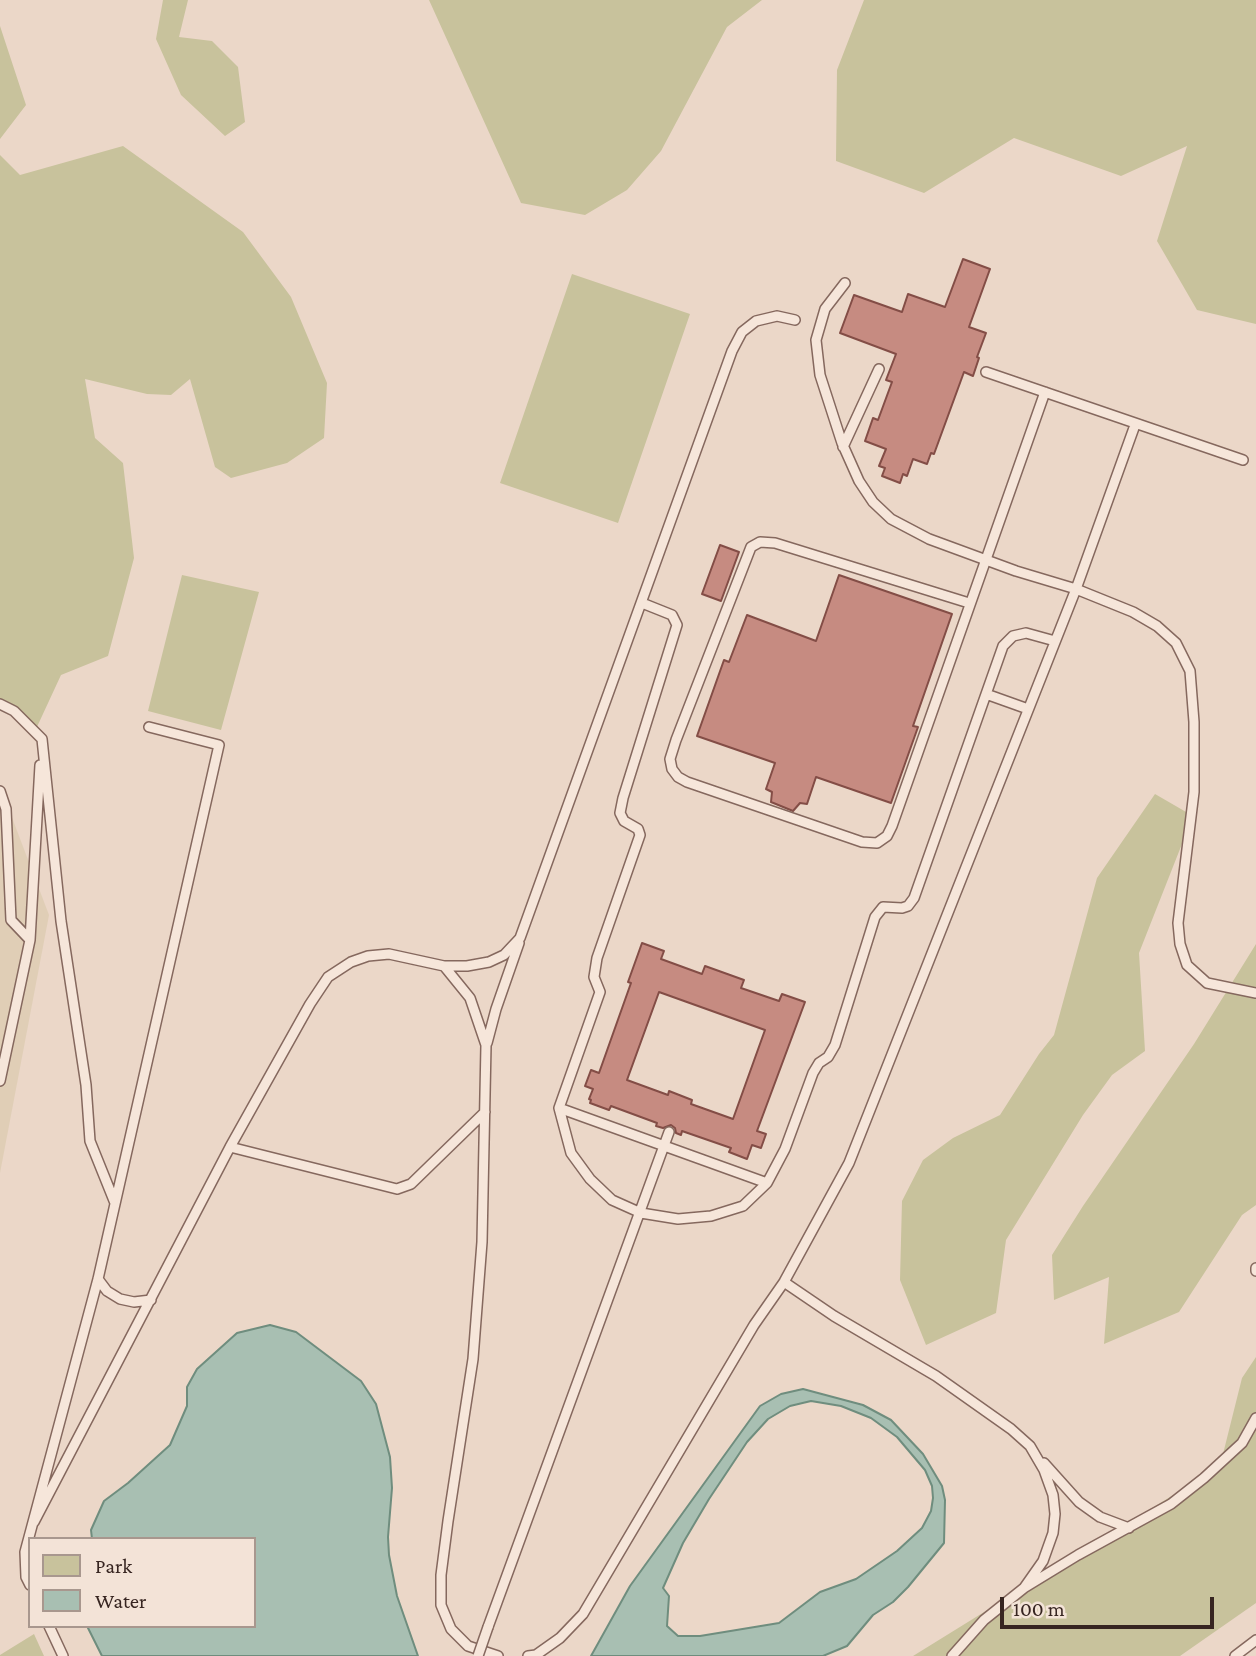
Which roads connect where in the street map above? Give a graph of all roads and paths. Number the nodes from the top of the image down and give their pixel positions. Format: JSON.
{"nodes":[{"id":1,"x":845,"y":283,"type":"dead end"},
{"id":2,"x":795,"y":320,"type":"dead end"},
{"id":3,"x":880,"y":369,"type":"dead end"},
{"id":4,"x":986,"y":372,"type":"dead end"},
{"id":5,"x":1045,"y":392,"type":"junction"},
{"id":6,"x":1135,"y":425,"type":"junction"},
{"id":7,"x":844,"y":447,"type":"junction"},
{"id":8,"x":1243,"y":460,"type":"dead end"},
{"id":9,"x":985,"y":559,"type":"junction"},
{"id":10,"x":1076,"y":589,"type":"junction"},
{"id":11,"x":642,"y":603,"type":"junction"},
{"id":12,"x":969,"y":603,"type":"junction"},
{"id":13,"x":1055,"y":641,"type":"junction"},
{"id":14,"x":986,"y":694,"type":"junction"},
{"id":15,"x":0,"y":704,"type":"edge"},
{"id":16,"x":1028,"y":709,"type":"junction"},
{"id":17,"x":149,"y":726,"type":"dead end"},
{"id":18,"x":42,"y":739,"type":"junction"},
{"id":19,"x":0,"y":791,"type":"edge"},
{"id":20,"x":520,"y":938,"type":"junction"},
{"id":21,"x":30,"y":940,"type":"junction"},
{"id":22,"x":444,"y":966,"type":"junction"},
{"id":23,"x":1256,"y":993,"type":"edge"},
{"id":24,"x":486,"y":1045,"type":"junction"},
{"id":25,"x":0,"y":1081,"type":"edge"},
{"id":26,"x":559,"y":1108,"type":"junction"},
{"id":27,"x":485,"y":1112,"type":"junction"},
{"id":28,"x":669,"y":1132,"type":"dead end"},
{"id":29,"x":665,"y":1146,"type":"junction"},
{"id":30,"x":230,"y":1147,"type":"junction"},
{"id":31,"x":767,"y":1184,"type":"junction"},
{"id":32,"x":116,"y":1204,"type":"junction"},
{"id":33,"x":641,"y":1213,"type":"junction"},
{"id":34,"x":98,"y":1279,"type":"junction"},
{"id":35,"x":784,"y":1282,"type":"junction"},
{"id":36,"x":151,"y":1300,"type":"junction"},
{"id":37,"x":1256,"y":1418,"type":"edge"},
{"id":38,"x":1030,"y":1446,"type":"junction"},
{"id":39,"x":34,"y":1522,"type":"junction"},
{"id":40,"x":1129,"y":1528,"type":"junction"},
{"id":41,"x":30,"y":1537,"type":"edge"},
{"id":42,"x":28,"y":1542,"type":"edge"},
{"id":43,"x":28,"y":1581,"type":"edge"},
{"id":44,"x":1024,"y":1588,"type":"junction"},
{"id":45,"x":50,"y":1628,"type":"edge"},
{"id":46,"x":1256,"y":1640,"type":"edge"},
{"id":47,"x":63,"y":1656,"type":"edge"},
{"id":48,"x":478,"y":1656,"type":"edge"},
{"id":49,"x":498,"y":1656,"type":"edge"},
{"id":50,"x":528,"y":1656,"type":"edge"},
{"id":51,"x":952,"y":1656,"type":"edge"},
{"id":52,"x":1235,"y":1656,"type":"edge"}],
"edges":[{"from":1,"to":7,"type":"lane"},
{"from":2,"to":11,"type":"lane"},
{"from":3,"to":7,"type":"lane"},
{"from":4,"to":5,"type":"lane"},
{"from":5,"to":6,"type":"lane"},
{"from":5,"to":9,"type":"lane"},
{"from":6,"to":8,"type":"lane"},
{"from":6,"to":10,"type":"lane"},
{"from":7,"to":9,"type":"lane"},
{"from":9,"to":10,"type":"lane"},
{"from":9,"to":12,"type":"lane"},
{"from":10,"to":13,"type":"lane"},
{"from":10,"to":23,"type":"lane"},
{"from":11,"to":20,"type":"lane"},
{"from":11,"to":26,"type":"lane"},
{"from":12,"to":12,"type":"lane"},
{"from":13,"to":14,"type":"lane"},
{"from":13,"to":16,"type":"lane"},
{"from":14,"to":16,"type":"lane"},
{"from":14,"to":31,"type":"lane"},
{"from":15,"to":18,"type":"lane"},
{"from":16,"to":35,"type":"lane"},
{"from":17,"to":32,"type":"lane"},
{"from":18,"to":21,"type":"lane"},
{"from":18,"to":32,"type":"lane"},
{"from":19,"to":21,"type":"lane"},
{"from":20,"to":22,"type":"lane"},
{"from":20,"to":24,"type":"lane"},
{"from":21,"to":25,"type":"lane"},
{"from":22,"to":24,"type":"lane"},
{"from":22,"to":30,"type":"lane"},
{"from":24,"to":27,"type":"lane"},
{"from":26,"to":29,"type":"lane"},
{"from":26,"to":33,"type":"lane"},
{"from":27,"to":30,"type":"lane"},
{"from":27,"to":49,"type":"lane"},
{"from":28,"to":29,"type":"lane"},
{"from":29,"to":31,"type":"lane"},
{"from":29,"to":33,"type":"lane"},
{"from":30,"to":36,"type":"lane"},
{"from":31,"to":33,"type":"lane"},
{"from":32,"to":34,"type":"lane"},
{"from":33,"to":48,"type":"lane","bridge":true},
{"from":34,"to":36,"type":"lane"},
{"from":34,"to":39,"type":"lane"},
{"from":35,"to":38,"type":"lane"},
{"from":35,"to":50,"type":"lane"},
{"from":36,"to":39,"type":"lane"},
{"from":37,"to":40,"type":"lane"},
{"from":38,"to":40,"type":"lane"},
{"from":38,"to":44,"type":"lane"},
{"from":39,"to":41,"type":"lane"},
{"from":40,"to":44,"type":"lane"},
{"from":42,"to":43,"type":"lane"},
{"from":44,"to":51,"type":"lane"},
{"from":45,"to":47,"type":"lane"},
{"from":46,"to":52,"type":"lane"}]}
